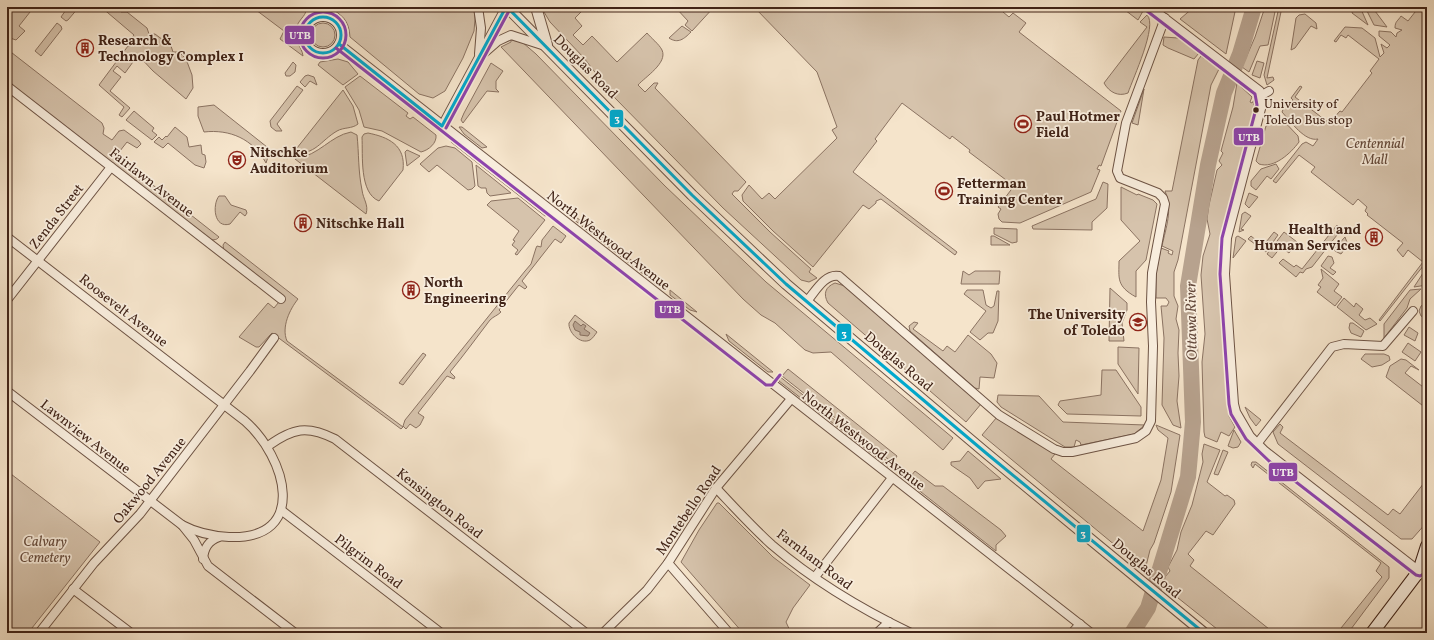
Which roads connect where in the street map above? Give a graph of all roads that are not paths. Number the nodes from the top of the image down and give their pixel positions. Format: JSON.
{"nodes":[{"id":1,"x":478,"y":7,"type":"edge"},
{"id":2,"x":506,"y":7,"type":"edge"},
{"id":3,"x":536,"y":7,"type":"edge"},
{"id":4,"x":1150,"y":7,"type":"edge"},
{"id":5,"x":1165,"y":18,"type":"junction"},
{"id":6,"x":339,"y":44,"type":"junction"},
{"id":7,"x":548,"y":47,"type":"junction"},
{"id":8,"x":478,"y":59,"type":"junction"},
{"id":9,"x":7,"y":86,"type":"edge"},
{"id":10,"x":1269,"y":91,"type":"dead end"},
{"id":11,"x":1261,"y":93,"type":"junction"},
{"id":12,"x":442,"y":126,"type":"junction"},
{"id":13,"x":111,"y":167,"type":"junction"},
{"id":14,"x":7,"y":237,"type":"edge"},
{"id":15,"x":37,"y":260,"type":"junction"},
{"id":16,"x":281,"y":299,"type":"dead end"},
{"id":17,"x":7,"y":300,"type":"edge"},
{"id":18,"x":807,"y":301,"type":"junction"},
{"id":19,"x":1413,"y":311,"type":"dead end"},
{"id":20,"x":274,"y":338,"type":"dead end"},
{"id":21,"x":7,"y":391,"type":"edge"},
{"id":22,"x":791,"y":399,"type":"junction"},
{"id":23,"x":224,"y":404,"type":"junction"},
{"id":24,"x":1257,"y":444,"type":"junction"},
{"id":25,"x":268,"y":446,"type":"junction"},
{"id":26,"x":892,"y":478,"type":"junction"},
{"id":27,"x":716,"y":488,"type":"junction"},
{"id":28,"x":149,"y":501,"type":"junction"},
{"id":29,"x":281,"y":510,"type":"junction"},
{"id":30,"x":182,"y":525,"type":"junction"},
{"id":31,"x":220,"y":536,"type":"junction"},
{"id":32,"x":1427,"y":546,"type":"edge"},
{"id":33,"x":203,"y":559,"type":"junction"},
{"id":34,"x":668,"y":563,"type":"junction"},
{"id":35,"x":1424,"y":571,"type":"edge"},
{"id":36,"x":815,"y":577,"type":"junction"},
{"id":37,"x":73,"y":589,"type":"junction"},
{"id":38,"x":889,"y":622,"type":"junction"},
{"id":39,"x":1080,"y":624,"type":"junction"},
{"id":40,"x":1089,"y":632,"type":"edge"},
{"id":41,"x":39,"y":633,"type":"edge"},
{"id":42,"x":130,"y":633,"type":"edge"},
{"id":43,"x":295,"y":633,"type":"edge"},
{"id":44,"x":441,"y":633,"type":"edge"},
{"id":45,"x":586,"y":633,"type":"edge"},
{"id":46,"x":603,"y":633,"type":"edge"},
{"id":47,"x":729,"y":633,"type":"edge"},
{"id":48,"x":877,"y":633,"type":"edge"},
{"id":49,"x":911,"y":633,"type":"edge"},
{"id":50,"x":1072,"y":633,"type":"edge"},
{"id":51,"x":1204,"y":633,"type":"edge"},
{"id":52,"x":1372,"y":633,"type":"edge"}],
"edges":[{"from":1,"to":8,"type":"street"},
{"from":2,"to":7,"type":"street","name":"Douglas Road"},
{"from":2,"to":8,"type":"street"},
{"from":3,"to":7,"type":"street"},
{"from":4,"to":5,"type":"street"},
{"from":5,"to":11,"type":"street"},
{"from":5,"to":18,"type":"street"},
{"from":6,"to":6,"type":"street"},
{"from":6,"to":12,"type":"street","name":"North Westwood Avenue"},
{"from":7,"to":8,"type":"street"},
{"from":7,"to":18,"type":"street","name":"Douglas Road"},
{"from":8,"to":12,"type":"street"},
{"from":9,"to":13,"type":"street","name":"Fairlawn Avenue"},
{"from":10,"to":11,"type":"street"},
{"from":11,"to":24,"type":"street"},
{"from":12,"to":22,"type":"street","name":"North Westwood Avenue"},
{"from":13,"to":15,"type":"street","name":"Zenda Street"},
{"from":13,"to":16,"type":"street","name":"Fairlawn Avenue"},
{"from":14,"to":15,"type":"street","name":"Roosevelt Avenue"},
{"from":15,"to":17,"type":"street","name":"Zenda Street"},
{"from":15,"to":23,"type":"street","name":"Roosevelt Avenue"},
{"from":18,"to":51,"type":"street","name":"Douglas Road"},
{"from":19,"to":24,"type":"street"},
{"from":20,"to":23,"type":"street","name":"Oakwood Avenue"},
{"from":21,"to":28,"type":"street","name":"Lawnview Avenue"},
{"from":22,"to":26,"type":"street","name":"North Westwood Avenue"},
{"from":22,"to":27,"type":"street","name":"Montebello Road"},
{"from":23,"to":25,"type":"street","name":"Roosevelt Avenue"},
{"from":23,"to":28,"type":"street","name":"Oakwood Avenue"},
{"from":24,"to":35,"type":"street"},
{"from":25,"to":29,"type":"street","name":"Roosevelt Avenue"},
{"from":25,"to":45,"type":"street","name":"Kensington Road"},
{"from":26,"to":36,"type":"street"},
{"from":26,"to":39,"type":"street","name":"North Westwood Avenue"},
{"from":27,"to":34,"type":"street","name":"Montebello Road"},
{"from":27,"to":36,"type":"street","name":"Farnham Road"},
{"from":28,"to":30,"type":"street","name":"Lawnview Avenue"},
{"from":28,"to":37,"type":"street","name":"Oakwood Avenue"},
{"from":29,"to":31,"type":"street"},
{"from":29,"to":44,"type":"street","name":"Pilgrim Road"},
{"from":30,"to":31,"type":"street"},
{"from":30,"to":33,"type":"street"},
{"from":31,"to":33,"type":"street"},
{"from":32,"to":35,"type":"main road"},
{"from":33,"to":43,"type":"street"},
{"from":34,"to":46,"type":"street","name":"Montebello Road"},
{"from":34,"to":47,"type":"street"},
{"from":35,"to":52,"type":"main road"},
{"from":36,"to":38,"type":"street","name":"Farnham Road"},
{"from":37,"to":41,"type":"street","name":"Oakwood Avenue"},
{"from":37,"to":42,"type":"street"},
{"from":38,"to":48,"type":"street"},
{"from":38,"to":49,"type":"street","name":"Farnham Road"},
{"from":39,"to":40,"type":"street","name":"North Westwood Avenue"},
{"from":39,"to":50,"type":"street"}]}
